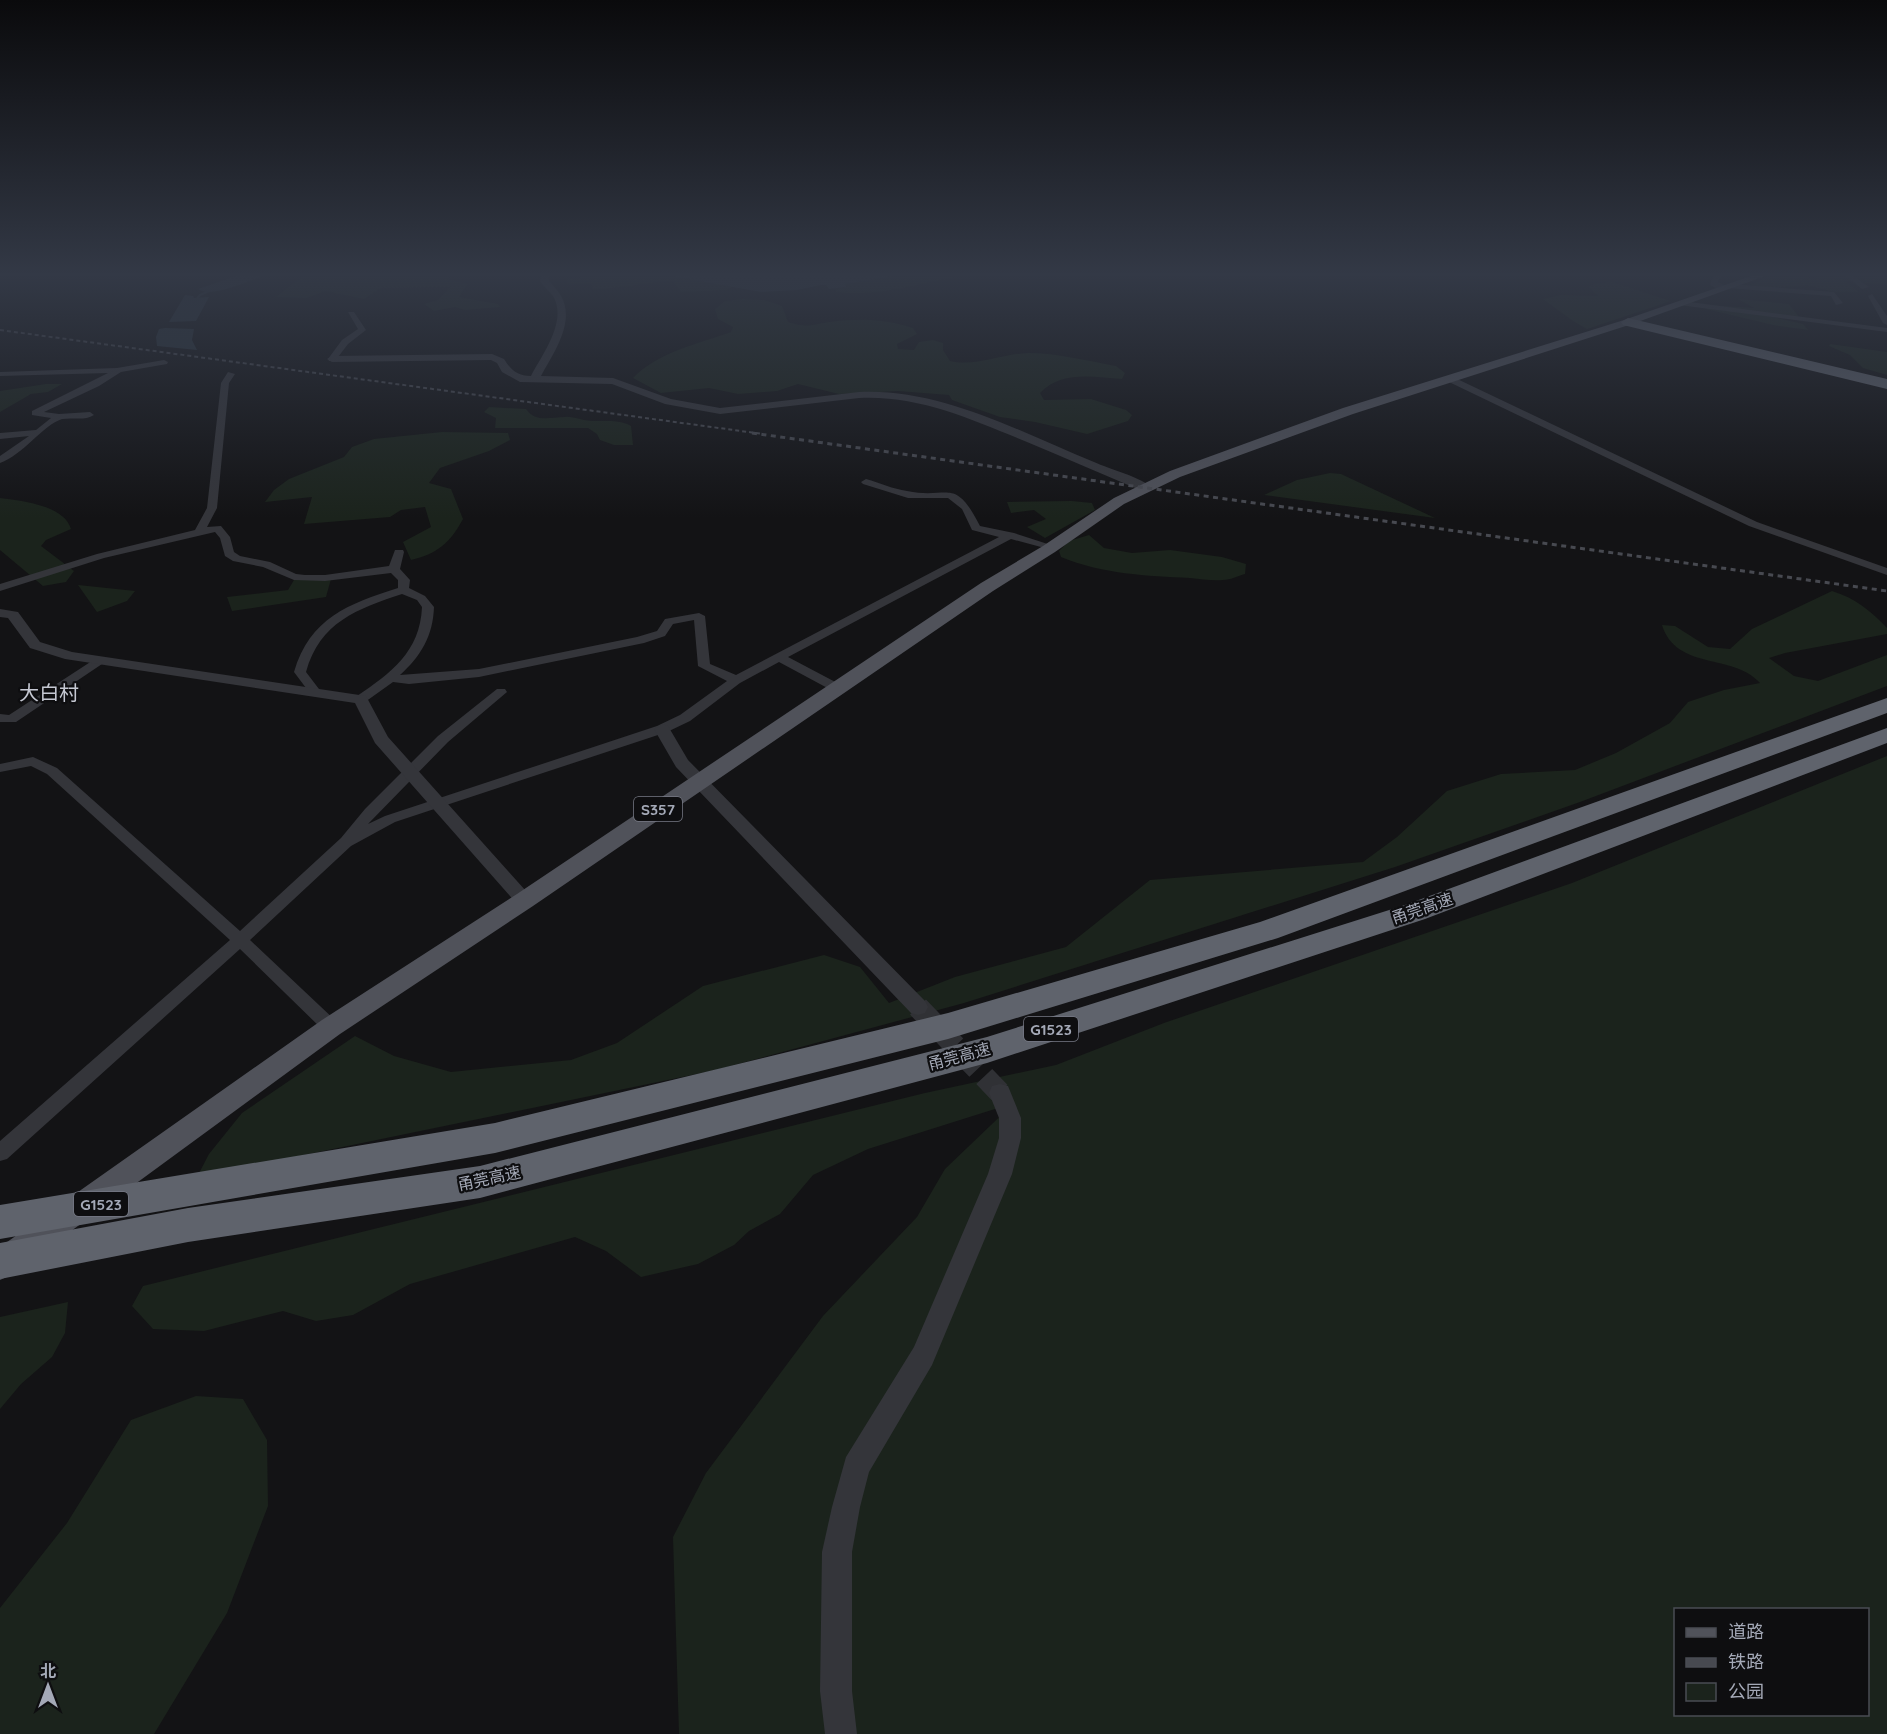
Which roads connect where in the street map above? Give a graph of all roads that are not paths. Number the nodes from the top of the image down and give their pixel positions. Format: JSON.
{"nodes":[{"id":1,"x":547,"y":357,"type":"edge"},
{"id":2,"x":1518,"y":357,"type":"edge"},
{"id":3,"x":1784,"y":357,"type":"edge"},
{"id":4,"x":332,"y":359,"type":"edge"},
{"id":5,"x":164,"y":362,"type":"dead end"},
{"id":6,"x":117,"y":370,"type":"junction"},
{"id":7,"x":0,"y":374,"type":"edge"},
{"id":8,"x":231,"y":374,"type":"dead end"},
{"id":9,"x":1450,"y":379,"type":"junction"},
{"id":10,"x":533,"y":381,"type":"junction"},
{"id":11,"x":1887,"y":382,"type":"edge"},
{"id":12,"x":90,"y":415,"type":"dead end"},
{"id":13,"x":59,"y":417,"type":"junction"},
{"id":14,"x":39,"y":432,"type":"junction"},
{"id":15,"x":0,"y":436,"type":"edge"},
{"id":16,"x":0,"y":460,"type":"edge"},
{"id":17,"x":866,"y":482,"type":"dead end"},
{"id":18,"x":1146,"y":488,"type":"junction"},
{"id":19,"x":200,"y":531,"type":"junction"},
{"id":20,"x":1010,"y":535,"type":"junction"},
{"id":21,"x":1052,"y":548,"type":"junction"},
{"id":22,"x":399,"y":552,"type":"dead end"},
{"id":23,"x":394,"y":569,"type":"junction"},
{"id":24,"x":1887,"y":572,"type":"edge"},
{"id":25,"x":0,"y":588,"type":"edge"},
{"id":26,"x":403,"y":590,"type":"junction"},
{"id":27,"x":0,"y":613,"type":"edge"},
{"id":28,"x":779,"y":657,"type":"junction"},
{"id":29,"x":98,"y":661,"type":"junction"},
{"id":30,"x":391,"y":678,"type":"junction"},
{"id":31,"x":736,"y":680,"type":"junction"},
{"id":32,"x":837,"y":688,"type":"junction"},
{"id":33,"x":501,"y":692,"type":"dead end"},
{"id":34,"x":316,"y":693,"type":"junction"},
{"id":35,"x":361,"y":699,"type":"junction"},
{"id":36,"x":1887,"y":705,"type":"edge"},
{"id":37,"x":0,"y":718,"type":"edge"},
{"id":38,"x":662,"y":729,"type":"junction"},
{"id":39,"x":1887,"y":735,"type":"edge"},
{"id":40,"x":0,"y":768,"type":"edge"},
{"id":41,"x":410,"y":772,"type":"junction"},
{"id":42,"x":700,"y":781,"type":"junction"},
{"id":43,"x":439,"y":804,"type":"junction"},
{"id":44,"x":346,"y":842,"type":"junction"},
{"id":45,"x":525,"y":900,"type":"junction"},
{"id":46,"x":240,"y":940,"type":"junction"},
{"id":47,"x":918,"y":1007,"type":"tunnel mouth"},
{"id":48,"x":331,"y":1027,"type":"junction"},
{"id":49,"x":1000,"y":1093,"type":"tunnel mouth"},
{"id":50,"x":0,"y":1153,"type":"edge"},
{"id":51,"x":0,"y":1222,"type":"edge"},
{"id":52,"x":0,"y":1263,"type":"edge"},
{"id":53,"x":841,"y":1734,"type":"edge"}],
"edges":[{"from":1,"to":10,"type":"street"},
{"from":2,"to":9,"type":"main road","number":"S357"},
{"from":3,"to":11,"type":"highway"},
{"from":4,"to":10,"type":"street"},
{"from":5,"to":6,"type":"street"},
{"from":6,"to":7,"type":"street"},
{"from":6,"to":13,"type":"street"},
{"from":8,"to":19,"type":"street"},
{"from":9,"to":18,"type":"main road","number":"S357"},
{"from":9,"to":24,"type":"street"},
{"from":10,"to":18,"type":"street"},
{"from":12,"to":13,"type":"street"},
{"from":13,"to":14,"type":"street"},
{"from":14,"to":15,"type":"street"},
{"from":14,"to":16,"type":"street"},
{"from":17,"to":20,"type":"street"},
{"from":18,"to":21,"type":"main road","number":"S357"},
{"from":19,"to":23,"type":"street"},
{"from":19,"to":25,"type":"street"},
{"from":20,"to":21,"type":"street"},
{"from":20,"to":28,"type":"street"},
{"from":21,"to":32,"type":"main road","number":"S357"},
{"from":22,"to":23,"type":"street"},
{"from":23,"to":26,"type":"street"},
{"from":26,"to":30,"type":"street"},
{"from":26,"to":34,"type":"street"},
{"from":27,"to":29,"type":"street"},
{"from":28,"to":31,"type":"street"},
{"from":28,"to":32,"type":"street"},
{"from":29,"to":34,"type":"street"},
{"from":29,"to":37,"type":"street"},
{"from":30,"to":31,"type":"street"},
{"from":30,"to":35,"type":"street"},
{"from":31,"to":38,"type":"street"},
{"from":32,"to":42,"type":"main road","number":"S357"},
{"from":33,"to":41,"type":"street"},
{"from":34,"to":35,"type":"street"},
{"from":35,"to":41,"type":"street"},
{"from":36,"to":51,"type":"highway","name":"甬莞高速","number":"G1523"},
{"from":38,"to":42,"type":"street"},
{"from":38,"to":43,"type":"street"},
{"from":39,"to":52,"type":"highway","name":"甬莞高速","number":"G1523"},
{"from":40,"to":46,"type":"street"},
{"from":41,"to":43,"type":"street"},
{"from":41,"to":44,"type":"street"},
{"from":42,"to":45,"type":"main road","number":"S357"},
{"from":42,"to":47,"type":"street"},
{"from":43,"to":44,"type":"street"},
{"from":43,"to":45,"type":"street"},
{"from":44,"to":46,"type":"street"},
{"from":45,"to":48,"type":"main road","number":"S357"},
{"from":46,"to":48,"type":"street"},
{"from":46,"to":50,"type":"street"},
{"from":48,"to":52,"type":"main road","number":"S357"},
{"from":49,"to":53,"type":"street"}]}
